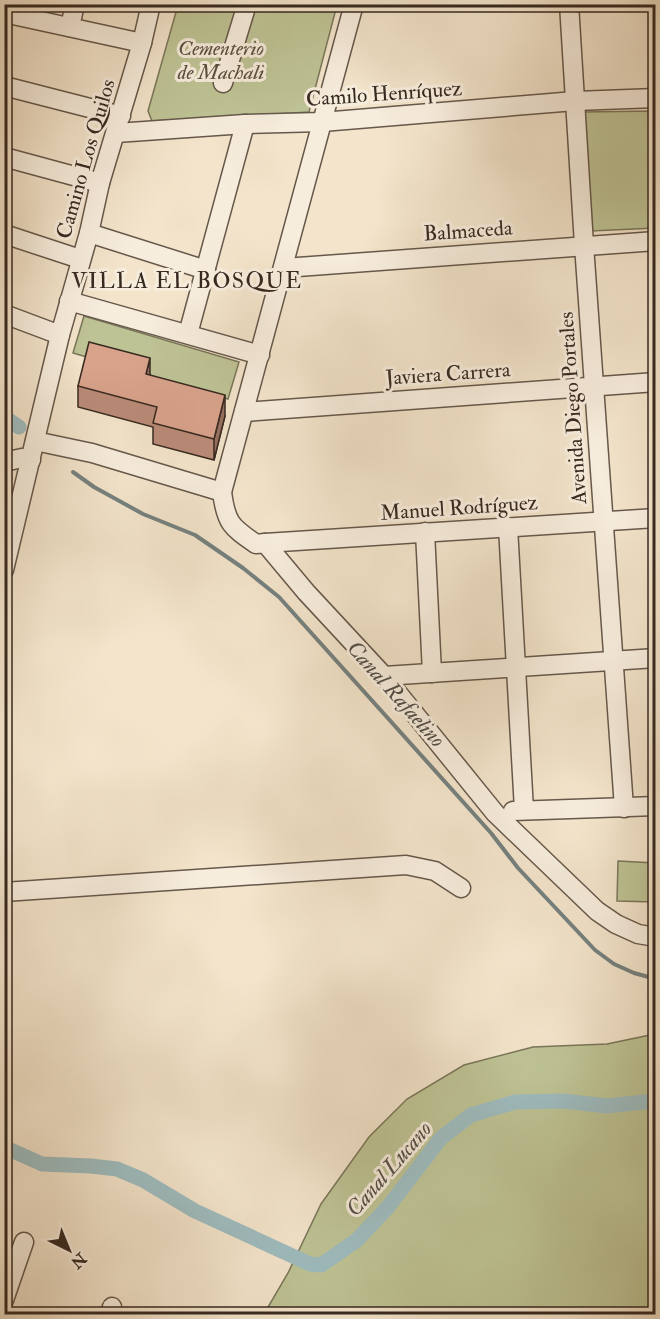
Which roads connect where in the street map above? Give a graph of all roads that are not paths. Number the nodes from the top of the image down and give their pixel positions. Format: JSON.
{"nodes":[{"id":1,"x":75,"y":4,"type":"edge"},
{"id":2,"x":151,"y":4,"type":"edge"},
{"id":3,"x":247,"y":4,"type":"edge"},
{"id":4,"x":354,"y":4,"type":"edge"},
{"id":5,"x":569,"y":4,"type":"edge"},
{"id":6,"x":8,"y":11,"type":"edge"},
{"id":7,"x":70,"y":27,"type":"junction"},
{"id":8,"x":142,"y":43,"type":"junction"},
{"id":9,"x":223,"y":83,"type":"dead end"},
{"id":10,"x":4,"y":86,"type":"edge"},
{"id":11,"x":656,"y":98,"type":"edge"},
{"id":12,"x":574,"y":101,"type":"junction"},
{"id":13,"x":322,"y":122,"type":"junction"},
{"id":14,"x":118,"y":124,"type":"junction"},
{"id":15,"x":245,"y":124,"type":"junction"},
{"id":16,"x":4,"y":157,"type":"edge"},
{"id":17,"x":100,"y":183,"type":"junction"},
{"id":18,"x":89,"y":233,"type":"junction"},
{"id":19,"x":4,"y":234,"type":"edge"},
{"id":20,"x":656,"y":241,"type":"edge"},
{"id":21,"x":584,"y":245,"type":"junction"},
{"id":22,"x":80,"y":259,"type":"junction"},
{"id":23,"x":284,"y":268,"type":"junction"},
{"id":24,"x":206,"y":270,"type":"junction"},
{"id":25,"x":69,"y":301,"type":"junction"},
{"id":26,"x":4,"y":314,"type":"edge"},
{"id":27,"x":188,"y":334,"type":"junction"},
{"id":28,"x":60,"y":335,"type":"junction"},
{"id":29,"x":260,"y":355,"type":"junction"},
{"id":30,"x":656,"y":382,"type":"edge"},
{"id":31,"x":594,"y":386,"type":"junction"},
{"id":32,"x":244,"y":412,"type":"junction"},
{"id":33,"x":35,"y":441,"type":"junction"},
{"id":34,"x":31,"y":460,"type":"junction"},
{"id":35,"x":4,"y":462,"type":"edge"},
{"id":36,"x":222,"y":492,"type":"junction"},
{"id":37,"x":656,"y":518,"type":"edge"},
{"id":38,"x":603,"y":521,"type":"junction"},
{"id":39,"x":508,"y":527,"type":"junction"},
{"id":40,"x":425,"y":532,"type":"junction"},
{"id":41,"x":265,"y":543,"type":"junction"},
{"id":42,"x":4,"y":570,"type":"edge"},
{"id":43,"x":656,"y":658,"type":"edge"},
{"id":44,"x":615,"y":661,"type":"junction"},
{"id":45,"x":517,"y":667,"type":"junction"},
{"id":46,"x":432,"y":673,"type":"junction"},
{"id":47,"x":384,"y":676,"type":"junction"},
{"id":48,"x":656,"y":806,"type":"edge"},
{"id":49,"x":624,"y":808,"type":"junction"},
{"id":50,"x":524,"y":810,"type":"junction"},
{"id":51,"x":495,"y":813,"type":"junction"},
{"id":52,"x":461,"y":888,"type":"dead end"},
{"id":53,"x":4,"y":892,"type":"edge"},
{"id":54,"x":656,"y":937,"type":"edge"},
{"id":55,"x":24,"y":1242,"type":"dead end"},
{"id":56,"x":4,"y":1300,"type":"edge"}],
"edges":[{"from":1,"to":7,"type":"street"},
{"from":2,"to":8,"type":"street","name":"Camino Los Quilos"},
{"from":3,"to":9,"type":"street"},
{"from":4,"to":13,"type":"street"},
{"from":5,"to":12,"type":"street","name":"Avenida Diego Portales"},
{"from":6,"to":7,"type":"street"},
{"from":7,"to":8,"type":"street"},
{"from":8,"to":14,"type":"street","name":"Camino Los Quilos"},
{"from":10,"to":14,"type":"street","name":"Camilo Henríquez"},
{"from":11,"to":12,"type":"street","name":"Camilo Henríquez"},
{"from":12,"to":13,"type":"street","name":"Camilo Henríquez"},
{"from":12,"to":21,"type":"street","name":"Avenida Diego Portales"},
{"from":13,"to":15,"type":"street","name":"Camilo Henríquez"},
{"from":13,"to":23,"type":"street"},
{"from":14,"to":15,"type":"street","name":"Camilo Henríquez"},
{"from":14,"to":17,"type":"street","name":"Camino Los Quilos"},
{"from":15,"to":24,"type":"street"},
{"from":16,"to":17,"type":"street"},
{"from":17,"to":18,"type":"street","name":"Camino Los Quilos"},
{"from":18,"to":22,"type":"street","name":"Camino Los Quilos"},
{"from":18,"to":24,"type":"street"},
{"from":19,"to":22,"type":"street"},
{"from":20,"to":21,"type":"street","name":"Balmaceda"},
{"from":21,"to":23,"type":"street","name":"Balmaceda"},
{"from":21,"to":31,"type":"street","name":"Avenida Diego Portales"},
{"from":22,"to":25,"type":"street","name":"Camino Los Quilos"},
{"from":23,"to":29,"type":"street"},
{"from":24,"to":27,"type":"street"},
{"from":25,"to":27,"type":"street"},
{"from":25,"to":28,"type":"street","name":"Camino Los Quilos"},
{"from":26,"to":28,"type":"street"},
{"from":27,"to":29,"type":"street"},
{"from":28,"to":33,"type":"street","name":"Camino Los Quilos"},
{"from":29,"to":32,"type":"street"},
{"from":30,"to":31,"type":"street","name":"Javiera Carrera"},
{"from":31,"to":32,"type":"street","name":"Javiera Carrera"},
{"from":31,"to":38,"type":"street","name":"Avenida Diego Portales"},
{"from":32,"to":36,"type":"street"},
{"from":33,"to":34,"type":"street","name":"Camino Los Quilos"},
{"from":33,"to":36,"type":"street"},
{"from":34,"to":35,"type":"street"},
{"from":34,"to":42,"type":"street","name":"Camino Los Quilos"},
{"from":36,"to":41,"type":"street"},
{"from":37,"to":38,"type":"street","name":"Manuel Rodríguez"},
{"from":38,"to":39,"type":"street","name":"Manuel Rodríguez"},
{"from":38,"to":44,"type":"street","name":"Avenida Diego Portales"},
{"from":39,"to":40,"type":"street","name":"Manuel Rodríguez"},
{"from":39,"to":45,"type":"street"},
{"from":40,"to":41,"type":"street","name":"Manuel Rodríguez"},
{"from":40,"to":46,"type":"street"},
{"from":41,"to":47,"type":"street"},
{"from":43,"to":44,"type":"street"},
{"from":44,"to":45,"type":"street"},
{"from":44,"to":49,"type":"street","name":"Avenida Diego Portales"},
{"from":45,"to":46,"type":"street"},
{"from":45,"to":50,"type":"street"},
{"from":46,"to":47,"type":"street"},
{"from":47,"to":51,"type":"street"},
{"from":48,"to":49,"type":"street"},
{"from":49,"to":50,"type":"street"},
{"from":50,"to":51,"type":"street"},
{"from":51,"to":54,"type":"street"},
{"from":52,"to":53,"type":"street"},
{"from":55,"to":56,"type":"street"}]}
